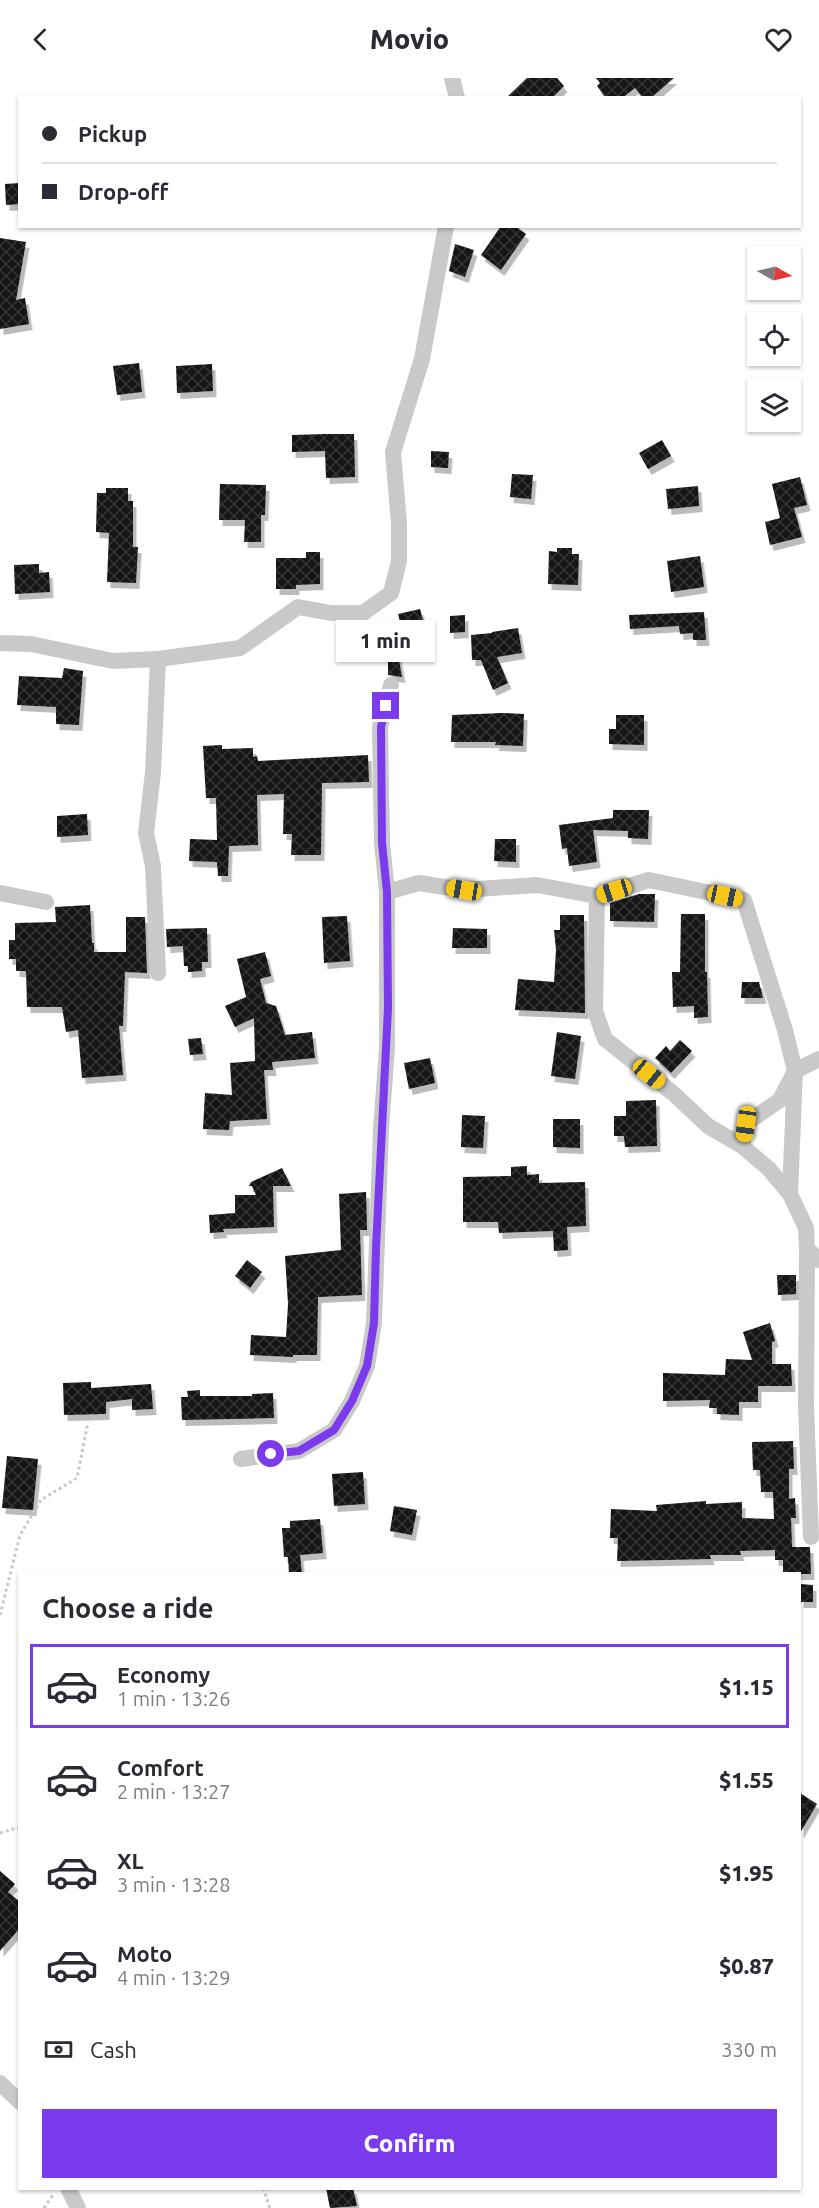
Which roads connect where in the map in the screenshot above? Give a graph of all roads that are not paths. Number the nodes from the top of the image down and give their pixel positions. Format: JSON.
{"nodes":[{"id":1,"x":452,"y":78,"type":"edge"},
{"id":2,"x":456,"y":96,"type":"edge"},
{"id":3,"x":446,"y":228,"type":"edge"},
{"id":4,"x":0,"y":643,"type":"edge"},
{"id":5,"x":158,"y":658,"type":"junction"},
{"id":6,"x":391,"y":685,"type":"dead end"},
{"id":7,"x":387,"y":892,"type":"junction"},
{"id":8,"x":0,"y":893,"type":"edge"},
{"id":9,"x":597,"y":896,"type":"junction"},
{"id":10,"x":46,"y":902,"type":"dead end"},
{"id":11,"x":158,"y":973,"type":"dead end"},
{"id":12,"x":819,"y":1059,"type":"edge"},
{"id":13,"x":795,"y":1071,"type":"junction"},
{"id":14,"x":742,"y":1146,"type":"junction"},
{"id":15,"x":790,"y":1194,"type":"junction"},
{"id":16,"x":813,"y":1254,"type":"edge"},
{"id":17,"x":241,"y":1459,"type":"dead end"},
{"id":18,"x":811,"y":1537,"type":"dead end"},
{"id":19,"x":0,"y":2083,"type":"edge"},
{"id":20,"x":18,"y":2100,"type":"edge"},
{"id":21,"x":69,"y":2190,"type":"edge"},
{"id":22,"x":78,"y":2208,"type":"edge"}],
"edges":[{"from":1,"to":2,"type":"street"},
{"from":3,"to":5,"type":"street"},
{"from":4,"to":5,"type":"street"},
{"from":5,"to":11,"type":"street"},
{"from":6,"to":7,"type":"street"},
{"from":7,"to":9,"type":"street"},
{"from":7,"to":17,"type":"street"},
{"from":8,"to":10,"type":"street"},
{"from":9,"to":13,"type":"street"},
{"from":9,"to":14,"type":"street"},
{"from":12,"to":13,"type":"street"},
{"from":13,"to":14,"type":"street"},
{"from":13,"to":15,"type":"street"},
{"from":14,"to":15,"type":"street"},
{"from":15,"to":16,"type":"street"},
{"from":16,"to":18,"type":"street"},
{"from":19,"to":20,"type":"street"},
{"from":21,"to":22,"type":"street"}]}
